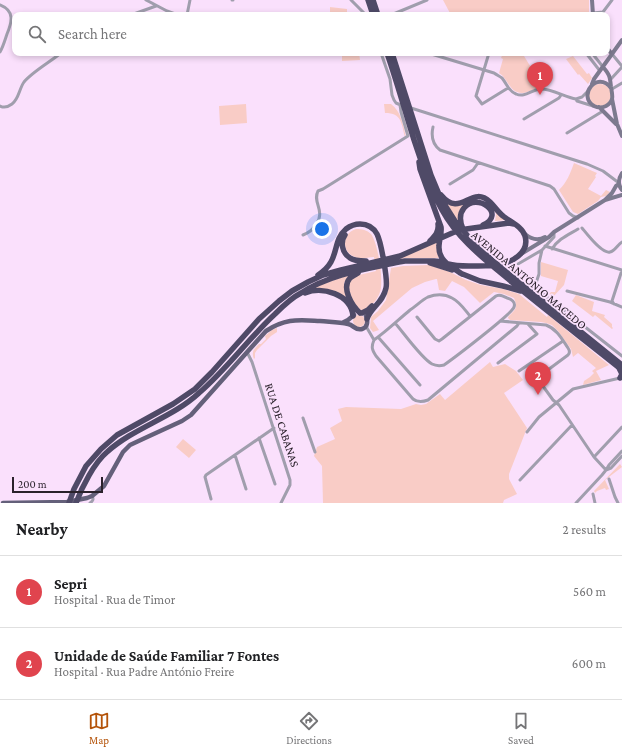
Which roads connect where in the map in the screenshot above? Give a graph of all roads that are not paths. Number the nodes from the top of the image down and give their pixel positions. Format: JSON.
{"nodes":[{"id":1,"x":146,"y":0,"type":"edge"},
{"id":2,"x":190,"y":0,"type":"edge"},
{"id":3,"x":351,"y":0,"type":"edge"},
{"id":4,"x":368,"y":0,"type":"edge"},
{"id":5,"x":373,"y":0,"type":"edge"},
{"id":6,"x":413,"y":0,"type":"edge"},
{"id":7,"x":427,"y":0,"type":"edge"},
{"id":8,"x":592,"y":0,"type":"edge"},
{"id":9,"x":612,"y":0,"type":"edge"},
{"id":10,"x":0,"y":5,"type":"edge"},
{"id":11,"x":415,"y":5,"type":"junction"},
{"id":12,"x":156,"y":6,"type":"junction"},
{"id":13,"x":139,"y":12,"type":"edge"},
{"id":14,"x":171,"y":12,"type":"edge"},
{"id":15,"x":188,"y":12,"type":"edge"},
{"id":16,"x":363,"y":12,"type":"edge"},
{"id":17,"x":372,"y":12,"type":"edge"},
{"id":18,"x":377,"y":12,"type":"edge"},
{"id":19,"x":398,"y":12,"type":"edge"},
{"id":20,"x":593,"y":12,"type":"edge"},
{"id":21,"x":603,"y":12,"type":"edge"},
{"id":22,"x":622,"y":40,"type":"edge"},
{"id":23,"x":610,"y":51,"type":"edge"},
{"id":24,"x":0,"y":52,"type":"edge"},
{"id":25,"x":57,"y":56,"type":"edge"},
{"id":26,"x":382,"y":56,"type":"edge"},
{"id":27,"x":388,"y":56,"type":"edge"},
{"id":28,"x":393,"y":56,"type":"edge"},
{"id":29,"x":438,"y":56,"type":"edge"},
{"id":30,"x":489,"y":56,"type":"edge"},
{"id":31,"x":588,"y":56,"type":"edge"},
{"id":32,"x":594,"y":56,"type":"edge"},
{"id":33,"x":608,"y":56,"type":"edge"},
{"id":34,"x":622,"y":66,"type":"edge"},
{"id":35,"x":603,"y":67,"type":"junction"},
{"id":36,"x":484,"y":70,"type":"junction"},
{"id":37,"x":600,"y":72,"type":"junction"},
{"id":38,"x":611,"y":79,"type":"junction"},
{"id":39,"x":622,"y":83,"type":"edge"},
{"id":40,"x":592,"y":84,"type":"junction"},
{"id":41,"x":508,"y":88,"type":"junction"},
{"id":42,"x":611,"y":88,"type":"junction"},
{"id":43,"x":588,"y":91,"type":"junction"},
{"id":44,"x":561,"y":95,"type":"junction"},
{"id":45,"x":576,"y":99,"type":"junction"},
{"id":46,"x":612,"y":99,"type":"junction"},
{"id":47,"x":400,"y":105,"type":"junction"},
{"id":48,"x":0,"y":106,"type":"edge"},
{"id":49,"x":597,"y":107,"type":"junction"},
{"id":50,"x":409,"y":108,"type":"junction"},
{"id":51,"x":603,"y":111,"type":"junction"},
{"id":52,"x":597,"y":115,"type":"junction"},
{"id":53,"x":524,"y":119,"type":"dead end"},
{"id":54,"x":617,"y":124,"type":"junction"},
{"id":55,"x":433,"y":127,"type":"dead end"},
{"id":56,"x":567,"y":133,"type":"dead end"},
{"id":57,"x":622,"y":136,"type":"edge"},
{"id":58,"x":418,"y":151,"type":"junction"},
{"id":59,"x":478,"y":163,"type":"junction"},
{"id":60,"x":620,"y":180,"type":"edge"},
{"id":61,"x":450,"y":184,"type":"dead end"},
{"id":62,"x":436,"y":189,"type":"junction"},
{"id":63,"x":622,"y":190,"type":"edge"},
{"id":64,"x":622,"y":197,"type":"edge"},
{"id":65,"x":605,"y":200,"type":"junction"},
{"id":66,"x":435,"y":210,"type":"junction"},
{"id":67,"x":569,"y":213,"type":"junction"},
{"id":68,"x":578,"y":218,"type":"junction"},
{"id":69,"x":514,"y":224,"type":"junction"},
{"id":70,"x":566,"y":225,"type":"junction"},
{"id":71,"x":478,"y":227,"type":"junction"},
{"id":72,"x":582,"y":228,"type":"dead end"},
{"id":73,"x":578,"y":229,"type":"dead end"},
{"id":74,"x":464,"y":231,"type":"junction"},
{"id":75,"x":554,"y":233,"type":"junction"},
{"id":76,"x":524,"y":234,"type":"junction"},
{"id":77,"x":304,"y":235,"type":"dead end"},
{"id":78,"x":443,"y":237,"type":"junction"},
{"id":79,"x":429,"y":242,"type":"junction"},
{"id":80,"x":622,"y":242,"type":"edge"},
{"id":81,"x":543,"y":248,"type":"junction"},
{"id":82,"x":552,"y":249,"type":"junction"},
{"id":83,"x":519,"y":256,"type":"junction"},
{"id":84,"x":392,"y":261,"type":"junction"},
{"id":85,"x":427,"y":261,"type":"junction"},
{"id":86,"x":447,"y":263,"type":"junction"},
{"id":87,"x":375,"y":264,"type":"junction"},
{"id":88,"x":518,"y":264,"type":"dead end"},
{"id":89,"x":362,"y":270,"type":"junction"},
{"id":90,"x":622,"y":270,"type":"edge"},
{"id":91,"x":462,"y":274,"type":"junction"},
{"id":92,"x":308,"y":282,"type":"junction"},
{"id":93,"x":567,"y":290,"type":"dead end"},
{"id":94,"x":523,"y":292,"type":"junction"},
{"id":95,"x":614,"y":304,"type":"junction"},
{"id":96,"x":622,"y":307,"type":"edge"},
{"id":97,"x":280,"y":309,"type":"junction"},
{"id":98,"x":361,"y":313,"type":"junction"},
{"id":99,"x":352,"y":316,"type":"junction"},
{"id":100,"x":470,"y":316,"type":"junction"},
{"id":101,"x":417,"y":317,"type":"dead end"},
{"id":102,"x":500,"y":321,"type":"junction"},
{"id":103,"x":367,"y":322,"type":"junction"},
{"id":104,"x":342,"y":323,"type":"junction"},
{"id":105,"x":395,"y":323,"type":"junction"},
{"id":106,"x":519,"y":323,"type":"junction"},
{"id":107,"x":351,"y":324,"type":"junction"},
{"id":108,"x":528,"y":324,"type":"junction"},
{"id":109,"x":363,"y":328,"type":"junction"},
{"id":110,"x":369,"y":333,"type":"junction"},
{"id":111,"x":378,"y":337,"type":"junction"},
{"id":112,"x":374,"y":340,"type":"junction"},
{"id":113,"x":563,"y":341,"type":"junction"},
{"id":114,"x":247,"y":352,"type":"junction"},
{"id":115,"x":622,"y":356,"type":"edge"},
{"id":116,"x":498,"y":363,"type":"dead end"},
{"id":117,"x":621,"y":368,"type":"edge"},
{"id":118,"x":519,"y":371,"type":"dead end"},
{"id":119,"x":621,"y":377,"type":"edge"},
{"id":120,"x":420,"y":385,"type":"dead end"},
{"id":121,"x":557,"y":403,"type":"junction"},
{"id":122,"x":304,"y":418,"type":"dead end"},
{"id":123,"x":572,"y":425,"type":"junction"},
{"id":124,"x":622,"y":427,"type":"edge"},
{"id":125,"x":274,"y":428,"type":"junction"},
{"id":126,"x":527,"y":432,"type":"dead end"},
{"id":127,"x":259,"y":438,"type":"junction"},
{"id":128,"x":622,"y":451,"type":"edge"},
{"id":129,"x":314,"y":452,"type":"dead end"},
{"id":130,"x":235,"y":455,"type":"junction"},
{"id":131,"x":622,"y":456,"type":"edge"},
{"id":132,"x":594,"y":457,"type":"junction"},
{"id":133,"x":606,"y":470,"type":"junction"},
{"id":134,"x":608,"y":479,"type":"dead end"},
{"id":135,"x":520,"y":480,"type":"dead end"},
{"id":136,"x":275,"y":484,"type":"dead end"},
{"id":137,"x":246,"y":489,"type":"dead end"},
{"id":138,"x":593,"y":494,"type":"dead end"},
{"id":139,"x":92,"y":496,"type":"junction"},
{"id":140,"x":211,"y":499,"type":"dead end"},
{"id":141,"x":56,"y":502,"type":"edge"},
{"id":142,"x":3,"y":503,"type":"edge"},
{"id":143,"x":69,"y":503,"type":"edge"},
{"id":144,"x":76,"y":503,"type":"edge"},
{"id":145,"x":90,"y":503,"type":"edge"},
{"id":146,"x":281,"y":503,"type":"edge"},
{"id":147,"x":576,"y":503,"type":"edge"},
{"id":148,"x":595,"y":503,"type":"edge"},
{"id":149,"x":618,"y":503,"type":"edge"}],
"edges":[{"from":1,"to":12,"type":"street"},
{"from":2,"to":15,"type":"street"},
{"from":3,"to":16,"type":"street"},
{"from":4,"to":17,"type":"highway"},
{"from":5,"to":18,"type":"highway"},
{"from":6,"to":11,"type":"street"},
{"from":7,"to":11,"type":"street"},
{"from":8,"to":20,"type":"street"},
{"from":9,"to":21,"type":"street"},
{"from":10,"to":24,"type":"street"},
{"from":11,"to":19,"type":"street"},
{"from":12,"to":13,"type":"street"},
{"from":12,"to":14,"type":"street"},
{"from":22,"to":23,"type":"street"},
{"from":23,"to":34,"type":"street"},
{"from":25,"to":48,"type":"street"},
{"from":26,"to":47,"type":"street"},
{"from":27,"to":58,"type":"highway","name":"AVENIDA ANTÓNIO MACEDO"},
{"from":28,"to":50,"type":"highway"},
{"from":29,"to":36,"type":"street"},
{"from":30,"to":36,"type":"street"},
{"from":31,"to":37,"type":"street"},
{"from":32,"to":35,"type":"street"},
{"from":33,"to":35,"type":"street"},
{"from":34,"to":38,"type":"street"},
{"from":35,"to":37,"type":"street"},
{"from":35,"to":38,"type":"street"},
{"from":36,"to":41,"type":"street"},
{"from":36,"to":41,"type":"street"},
{"from":37,"to":40,"type":"street"},
{"from":38,"to":42,"type":"street"},
{"from":39,"to":42,"type":"street"},
{"from":40,"to":42,"type":"street"},
{"from":40,"to":43,"type":"street"},
{"from":41,"to":44,"type":"street"},
{"from":42,"to":46,"type":"street"},
{"from":43,"to":45,"type":"street"},
{"from":43,"to":49,"type":"street"},
{"from":44,"to":45,"type":"street"},
{"from":44,"to":53,"type":"street"},
{"from":45,"to":49,"type":"street"},
{"from":46,"to":49,"type":"street"},
{"from":46,"to":54,"type":"street"},
{"from":47,"to":50,"type":"street"},
{"from":47,"to":77,"type":"street"},
{"from":49,"to":51,"type":"street"},
{"from":49,"to":52,"type":"street"},
{"from":50,"to":60,"type":"street"},
{"from":50,"to":62,"type":"highway"},
{"from":51,"to":52,"type":"street"},
{"from":51,"to":54,"type":"street"},
{"from":52,"to":56,"type":"street"},
{"from":54,"to":57,"type":"street"},
{"from":55,"to":59,"type":"street"},
{"from":58,"to":66,"type":"highway"},
{"from":58,"to":94,"type":"highway","name":"AVENIDA ANTÓNIO MACEDO"},
{"from":59,"to":61,"type":"street"},
{"from":59,"to":67,"type":"street"},
{"from":60,"to":63,"type":"street"},
{"from":60,"to":65,"type":"street"},
{"from":62,"to":69,"type":"highway"},
{"from":62,"to":74,"type":"highway","name":"AVENIDA ANTÓNIO MACEDO"},
{"from":64,"to":65,"type":"street"},
{"from":65,"to":68,"type":"street"},
{"from":66,"to":78,"type":"highway"},
{"from":66,"to":79,"type":"highway"},
{"from":67,"to":68,"type":"street"},
{"from":67,"to":70,"type":"street"},
{"from":68,"to":70,"type":"street"},
{"from":69,"to":71,"type":"highway"},
{"from":69,"to":76,"type":"highway"},
{"from":70,"to":75,"type":"street"},
{"from":71,"to":74,"type":"highway"},
{"from":71,"to":78,"type":"highway"},
{"from":72,"to":80,"type":"street"},
{"from":73,"to":82,"type":"street"},
{"from":74,"to":117,"type":"highway","name":"AVENIDA ANTÓNIO MACEDO"},
{"from":75,"to":76,"type":"street"},
{"from":75,"to":81,"type":"street"},
{"from":75,"to":83,"type":"street"},
{"from":76,"to":83,"type":"highway"},
{"from":78,"to":79,"type":"highway"},
{"from":78,"to":86,"type":"highway"},
{"from":79,"to":84,"type":"highway"},
{"from":81,"to":82,"type":"street"},
{"from":81,"to":88,"type":"street"},
{"from":81,"to":115,"type":"street"},
{"from":82,"to":90,"type":"street"},
{"from":83,"to":86,"type":"highway"},
{"from":84,"to":85,"type":"highway"},
{"from":84,"to":87,"type":"highway"},
{"from":85,"to":86,"type":"highway"},
{"from":85,"to":91,"type":"highway"},
{"from":86,"to":91,"type":"highway"},
{"from":87,"to":89,"type":"highway"},
{"from":87,"to":92,"type":"highway"},
{"from":87,"to":98,"type":"highway"},
{"from":89,"to":97,"type":"highway"},
{"from":89,"to":98,"type":"highway"},
{"from":90,"to":95,"type":"street"},
{"from":91,"to":94,"type":"highway"},
{"from":92,"to":103,"type":"highway"},
{"from":92,"to":143,"type":"highway"},
{"from":93,"to":95,"type":"street"},
{"from":94,"to":117,"type":"highway","name":"AVENIDA ANTÓNIO MACEDO"},
{"from":95,"to":96,"type":"street"},
{"from":97,"to":99,"type":"highway"},
{"from":97,"to":144,"type":"highway"},
{"from":98,"to":99,"type":"main road"},
{"from":98,"to":103,"type":"main road"},
{"from":99,"to":104,"type":"main road"},
{"from":99,"to":107,"type":"main road"},
{"from":100,"to":101,"type":"street"},
{"from":100,"to":102,"type":"street"},
{"from":100,"to":105,"type":"street"},
{"from":102,"to":105,"type":"street"},
{"from":102,"to":106,"type":"street"},
{"from":103,"to":109,"type":"main road"},
{"from":103,"to":110,"type":"street"},
{"from":104,"to":107,"type":"main road"},
{"from":104,"to":114,"type":"main road"},
{"from":105,"to":111,"type":"street"},
{"from":106,"to":108,"type":"street"},
{"from":106,"to":112,"type":"street"},
{"from":107,"to":109,"type":"main road"},
{"from":108,"to":113,"type":"street"},
{"from":108,"to":116,"type":"street"},
{"from":109,"to":110,"type":"street"},
{"from":110,"to":112,"type":"street"},
{"from":111,"to":112,"type":"street"},
{"from":111,"to":120,"type":"street"},
{"from":113,"to":118,"type":"street"},
{"from":113,"to":121,"type":"street"},
{"from":114,"to":125,"type":"street","name":"RUA DE CABANAS"},
{"from":114,"to":139,"type":"main road"},
{"from":117,"to":119,"type":"highway"},
{"from":119,"to":121,"type":"street"},
{"from":121,"to":123,"type":"street"},
{"from":121,"to":126,"type":"street"},
{"from":122,"to":129,"type":"street"},
{"from":123,"to":132,"type":"street"},
{"from":123,"to":135,"type":"street"},
{"from":124,"to":132,"type":"street"},
{"from":125,"to":127,"type":"street"},
{"from":125,"to":146,"type":"street","name":"RUA DE CABANAS"},
{"from":127,"to":130,"type":"street"},
{"from":127,"to":136,"type":"street"},
{"from":128,"to":133,"type":"street"},
{"from":130,"to":137,"type":"street"},
{"from":130,"to":140,"type":"street"},
{"from":131,"to":133,"type":"street"},
{"from":132,"to":133,"type":"street"},
{"from":133,"to":147,"type":"street"},
{"from":134,"to":149,"type":"street"},
{"from":138,"to":148,"type":"street"},
{"from":139,"to":141,"type":"main road"},
{"from":139,"to":145,"type":"street"},
{"from":141,"to":142,"type":"main road"}]}
